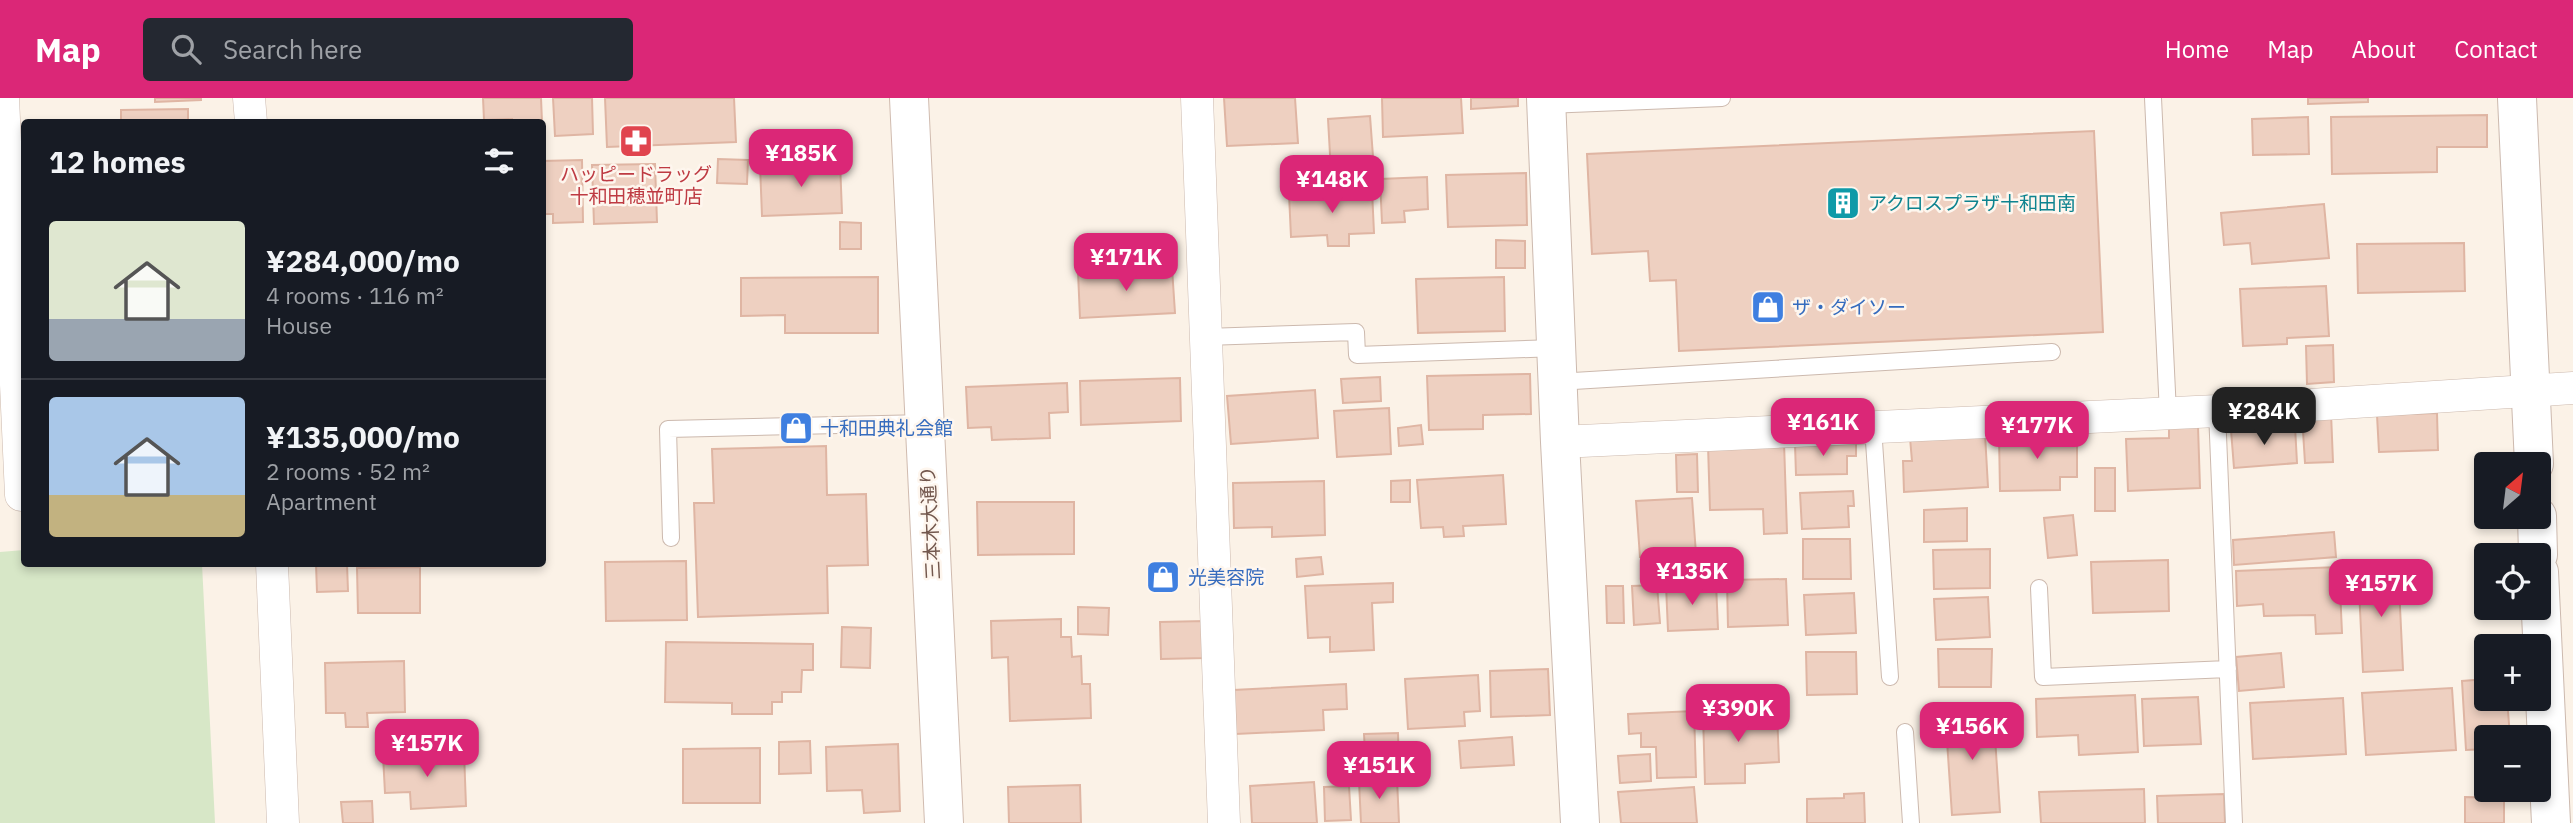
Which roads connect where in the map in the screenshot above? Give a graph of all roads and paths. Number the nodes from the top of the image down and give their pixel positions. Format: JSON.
{"nodes":[{"id":1,"x":3,"y":98,"type":"edge"},
{"id":2,"x":249,"y":98,"type":"edge"},
{"id":3,"x":909,"y":98,"type":"edge"},
{"id":4,"x":1197,"y":98,"type":"edge"},
{"id":5,"x":1722,"y":98,"type":"edge"},
{"id":6,"x":2153,"y":98,"type":"edge"},
{"id":7,"x":2518,"y":98,"type":"edge"},
{"id":8,"x":1546,"y":102,"type":"edge"},
{"id":9,"x":251,"y":119,"type":"edge"},
{"id":10,"x":1206,"y":337,"type":"junction"},
{"id":11,"x":2052,"y":352,"type":"dead end"},
{"id":12,"x":1557,"y":365,"type":"junction"},
{"id":13,"x":2573,"y":388,"type":"edge"},
{"id":14,"x":2531,"y":390,"type":"junction"},
{"id":15,"x":2217,"y":411,"type":"junction"},
{"id":16,"x":2168,"y":413,"type":"junction"},
{"id":17,"x":926,"y":423,"type":"junction"},
{"id":18,"x":1873,"y":427,"type":"junction"},
{"id":19,"x":1560,"y":442,"type":"junction"},
{"id":20,"x":2534,"y":452,"type":"edge"},
{"id":21,"x":15,"y":495,"type":"edge"},
{"id":22,"x":671,"y":538,"type":"dead end"},
{"id":23,"x":272,"y":567,"type":"edge"},
{"id":24,"x":2039,"y":588,"type":"dead end"},
{"id":25,"x":2541,"y":620,"type":"edge"},
{"id":26,"x":2228,"y":669,"type":"junction"},
{"id":27,"x":1890,"y":677,"type":"dead end"},
{"id":28,"x":1905,"y":732,"type":"dead end"},
{"id":29,"x":284,"y":823,"type":"edge"},
{"id":30,"x":944,"y":823,"type":"edge"},
{"id":31,"x":1224,"y":823,"type":"edge"},
{"id":32,"x":1580,"y":823,"type":"edge"},
{"id":33,"x":1911,"y":823,"type":"edge"},
{"id":34,"x":2234,"y":823,"type":"edge"},
{"id":35,"x":2551,"y":823,"type":"edge"}],
"edges":[{"from":1,"to":21,"type":"street"},
{"from":2,"to":9,"type":"street"},
{"from":3,"to":17,"type":"street","name":"三本木大通り"},
{"from":4,"to":10,"type":"street"},
{"from":5,"to":8,"type":"lane"},
{"from":6,"to":16,"type":"lane"},
{"from":7,"to":14,"type":"street"},
{"from":8,"to":12,"type":"street"},
{"from":10,"to":12,"type":"lane"},
{"from":10,"to":31,"type":"street"},
{"from":11,"to":12,"type":"lane"},
{"from":12,"to":19,"type":"street"},
{"from":13,"to":14,"type":"street"},
{"from":14,"to":15,"type":"street"},
{"from":14,"to":20,"type":"street"},
{"from":15,"to":16,"type":"street"},
{"from":15,"to":26,"type":"lane"},
{"from":16,"to":18,"type":"street"},
{"from":17,"to":22,"type":"lane"},
{"from":17,"to":30,"type":"street","name":"三本木大通り"},
{"from":18,"to":19,"type":"street"},
{"from":18,"to":27,"type":"lane"},
{"from":19,"to":32,"type":"street"},
{"from":23,"to":29,"type":"street"},
{"from":24,"to":26,"type":"lane"},
{"from":25,"to":35,"type":"street"},
{"from":26,"to":34,"type":"lane"},
{"from":28,"to":33,"type":"lane"}]}
